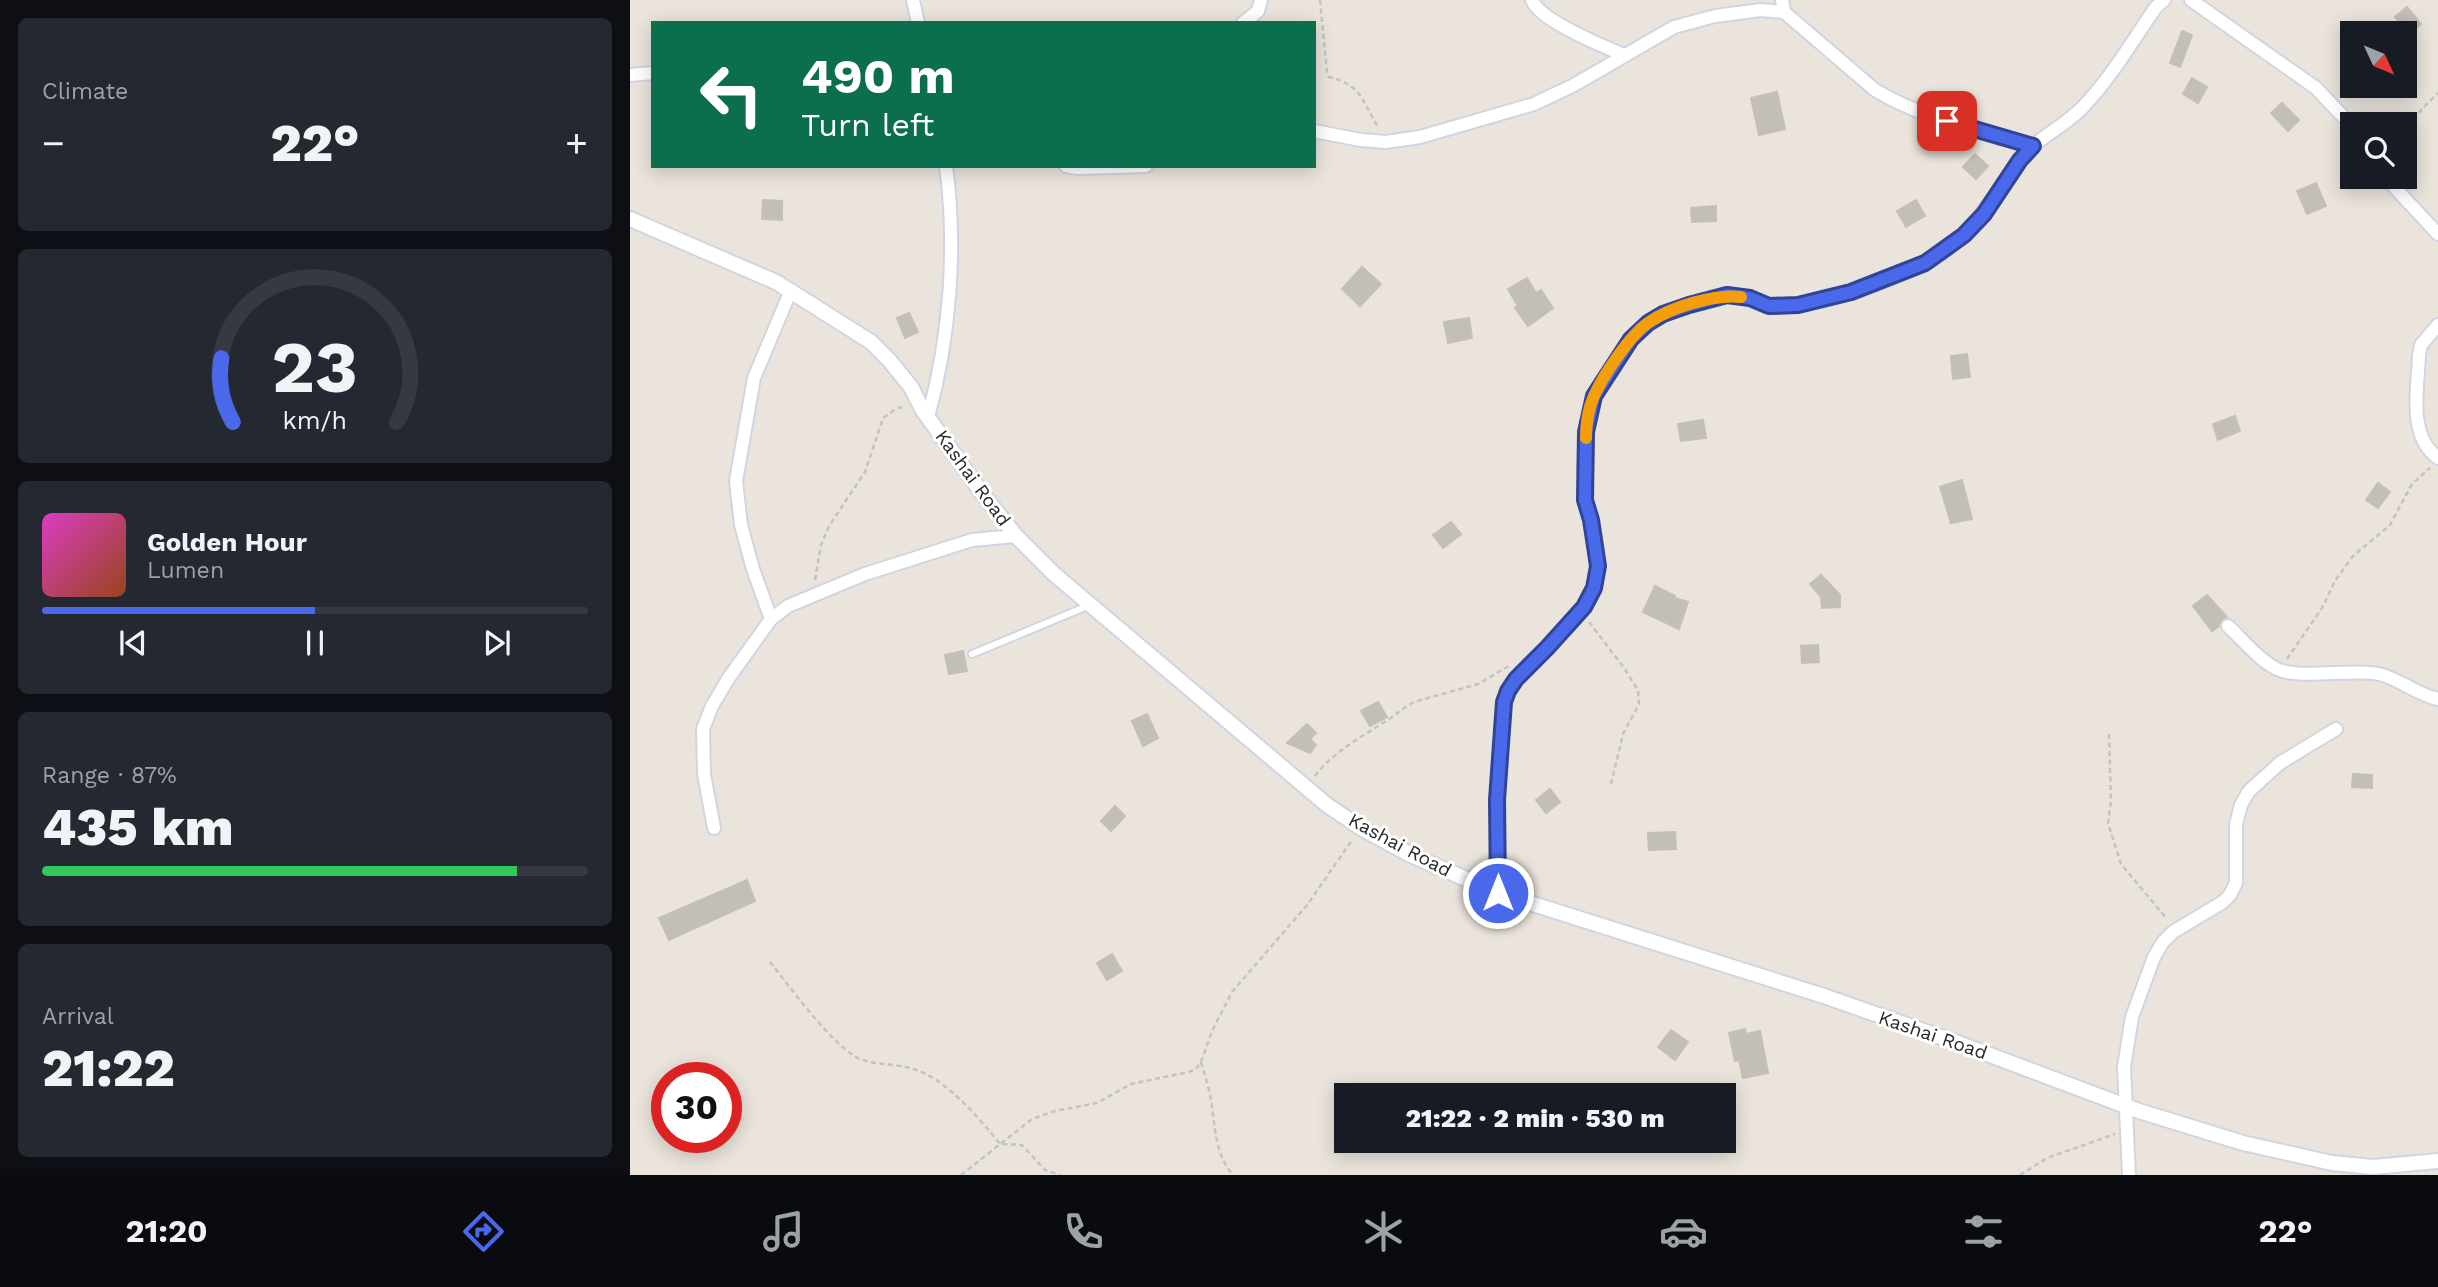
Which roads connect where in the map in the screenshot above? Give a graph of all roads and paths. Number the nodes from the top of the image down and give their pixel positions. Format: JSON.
{"nodes":[{"id":1,"x":913,"y":0,"type":"edge"},
{"id":2,"x":1261,"y":0,"type":"edge"},
{"id":3,"x":1320,"y":0,"type":"edge"},
{"id":4,"x":1532,"y":0,"type":"edge"},
{"id":5,"x":2165,"y":0,"type":"edge"},
{"id":6,"x":2191,"y":0,"type":"edge"},
{"id":7,"x":1783,"y":6,"type":"edge"},
{"id":8,"x":918,"y":21,"type":"edge"},
{"id":9,"x":1245,"y":21,"type":"edge"},
{"id":10,"x":1624,"y":55,"type":"junction"},
{"id":11,"x":651,"y":73,"type":"edge"},
{"id":12,"x":630,"y":75,"type":"edge"},
{"id":13,"x":2438,"y":93,"type":"edge"},
{"id":14,"x":2340,"y":114,"type":"edge"},
{"id":15,"x":2417,"y":116,"type":"edge"},
{"id":16,"x":1316,"y":131,"type":"edge"},
{"id":17,"x":1386,"y":142,"type":"junction"},
{"id":18,"x":2033,"y":146,"type":"junction"},
{"id":19,"x":949,"y":168,"type":"edge"},
{"id":20,"x":2395,"y":189,"type":"edge"},
{"id":21,"x":630,"y":219,"type":"edge"},
{"id":22,"x":2438,"y":234,"type":"edge"},
{"id":23,"x":791,"y":290,"type":"junction"},
{"id":24,"x":2438,"y":325,"type":"edge"},
{"id":25,"x":925,"y":413,"type":"junction"},
{"id":26,"x":2438,"y":459,"type":"edge"},
{"id":27,"x":1016,"y":536,"type":"junction"},
{"id":28,"x":810,"y":597,"type":"junction"},
{"id":29,"x":1092,"y":604,"type":"junction"},
{"id":30,"x":1580,"y":611,"type":"junction"},
{"id":31,"x":771,"y":619,"type":"junction"},
{"id":32,"x":2228,"y":626,"type":"dead end"},
{"id":33,"x":971,"y":654,"type":"dead end"},
{"id":34,"x":1514,"y":663,"type":"dead end"},
{"id":35,"x":2279,"y":670,"type":"junction"},
{"id":36,"x":2438,"y":699,"type":"edge"},
{"id":37,"x":2336,"y":729,"type":"dead end"},
{"id":38,"x":2109,"y":734,"type":"dead end"},
{"id":39,"x":1611,"y":784,"type":"dead end"},
{"id":40,"x":1306,"y":788,"type":"junction"},
{"id":41,"x":714,"y":828,"type":"dead end"},
{"id":42,"x":1361,"y":828,"type":"junction"},
{"id":43,"x":1498,"y":893,"type":"junction"},
{"id":44,"x":2163,"y":942,"type":"junction"},
{"id":45,"x":770,"y":962,"type":"dead end"},
{"id":46,"x":1201,"y":1062,"type":"junction"},
{"id":47,"x":2126,"y":1105,"type":"junction"},
{"id":48,"x":2129,"y":1130,"type":"junction"},
{"id":49,"x":1000,"y":1144,"type":"junction"},
{"id":50,"x":2438,"y":1161,"type":"edge"},
{"id":51,"x":961,"y":1175,"type":"edge"},
{"id":52,"x":1060,"y":1175,"type":"edge"},
{"id":53,"x":1233,"y":1175,"type":"edge"},
{"id":54,"x":2020,"y":1175,"type":"edge"},
{"id":55,"x":2129,"y":1175,"type":"edge"}],
"edges":[{"from":1,"to":8,"type":"street"},
{"from":2,"to":9,"type":"street"},
{"from":3,"to":17,"type":"path"},
{"from":4,"to":10,"type":"street"},
{"from":5,"to":18,"type":"street"},
{"from":6,"to":14,"type":"street"},
{"from":7,"to":10,"type":"street"},
{"from":7,"to":18,"type":"street"},
{"from":10,"to":17,"type":"street"},
{"from":11,"to":12,"type":"street"},
{"from":13,"to":15,"type":"path"},
{"from":16,"to":17,"type":"street"},
{"from":18,"to":30,"type":"street"},
{"from":19,"to":25,"type":"street"},
{"from":20,"to":22,"type":"street"},
{"from":21,"to":23,"type":"street","name":"Kashai Road"},
{"from":23,"to":25,"type":"street","name":"Kashai Road"},
{"from":23,"to":31,"type":"street"},
{"from":24,"to":26,"type":"street"},
{"from":25,"to":27,"type":"street","name":"Kashai Road"},
{"from":25,"to":28,"type":"path"},
{"from":26,"to":35,"type":"path"},
{"from":27,"to":28,"type":"street"},
{"from":27,"to":29,"type":"street","name":"Kashai Road"},
{"from":28,"to":31,"type":"street"},
{"from":29,"to":33,"type":"lane"},
{"from":29,"to":40,"type":"street","name":"Kashai Road"},
{"from":30,"to":39,"type":"path"},
{"from":30,"to":43,"type":"street"},
{"from":31,"to":41,"type":"street"},
{"from":32,"to":35,"type":"street"},
{"from":34,"to":40,"type":"path"},
{"from":35,"to":36,"type":"street"},
{"from":37,"to":44,"type":"street"},
{"from":38,"to":44,"type":"path"},
{"from":40,"to":42,"type":"street","name":"Kashai Road"},
{"from":42,"to":43,"type":"street","name":"Kashai Road"},
{"from":42,"to":46,"type":"path"},
{"from":43,"to":47,"type":"street","name":"Kashai Road"},
{"from":44,"to":47,"type":"street"},
{"from":45,"to":49,"type":"path"},
{"from":46,"to":49,"type":"path"},
{"from":46,"to":53,"type":"path"},
{"from":47,"to":48,"type":"street"},
{"from":47,"to":50,"type":"street","name":"Kashai Road"},
{"from":48,"to":54,"type":"path"},
{"from":48,"to":55,"type":"street"},
{"from":49,"to":51,"type":"path"},
{"from":49,"to":52,"type":"path"}]}
